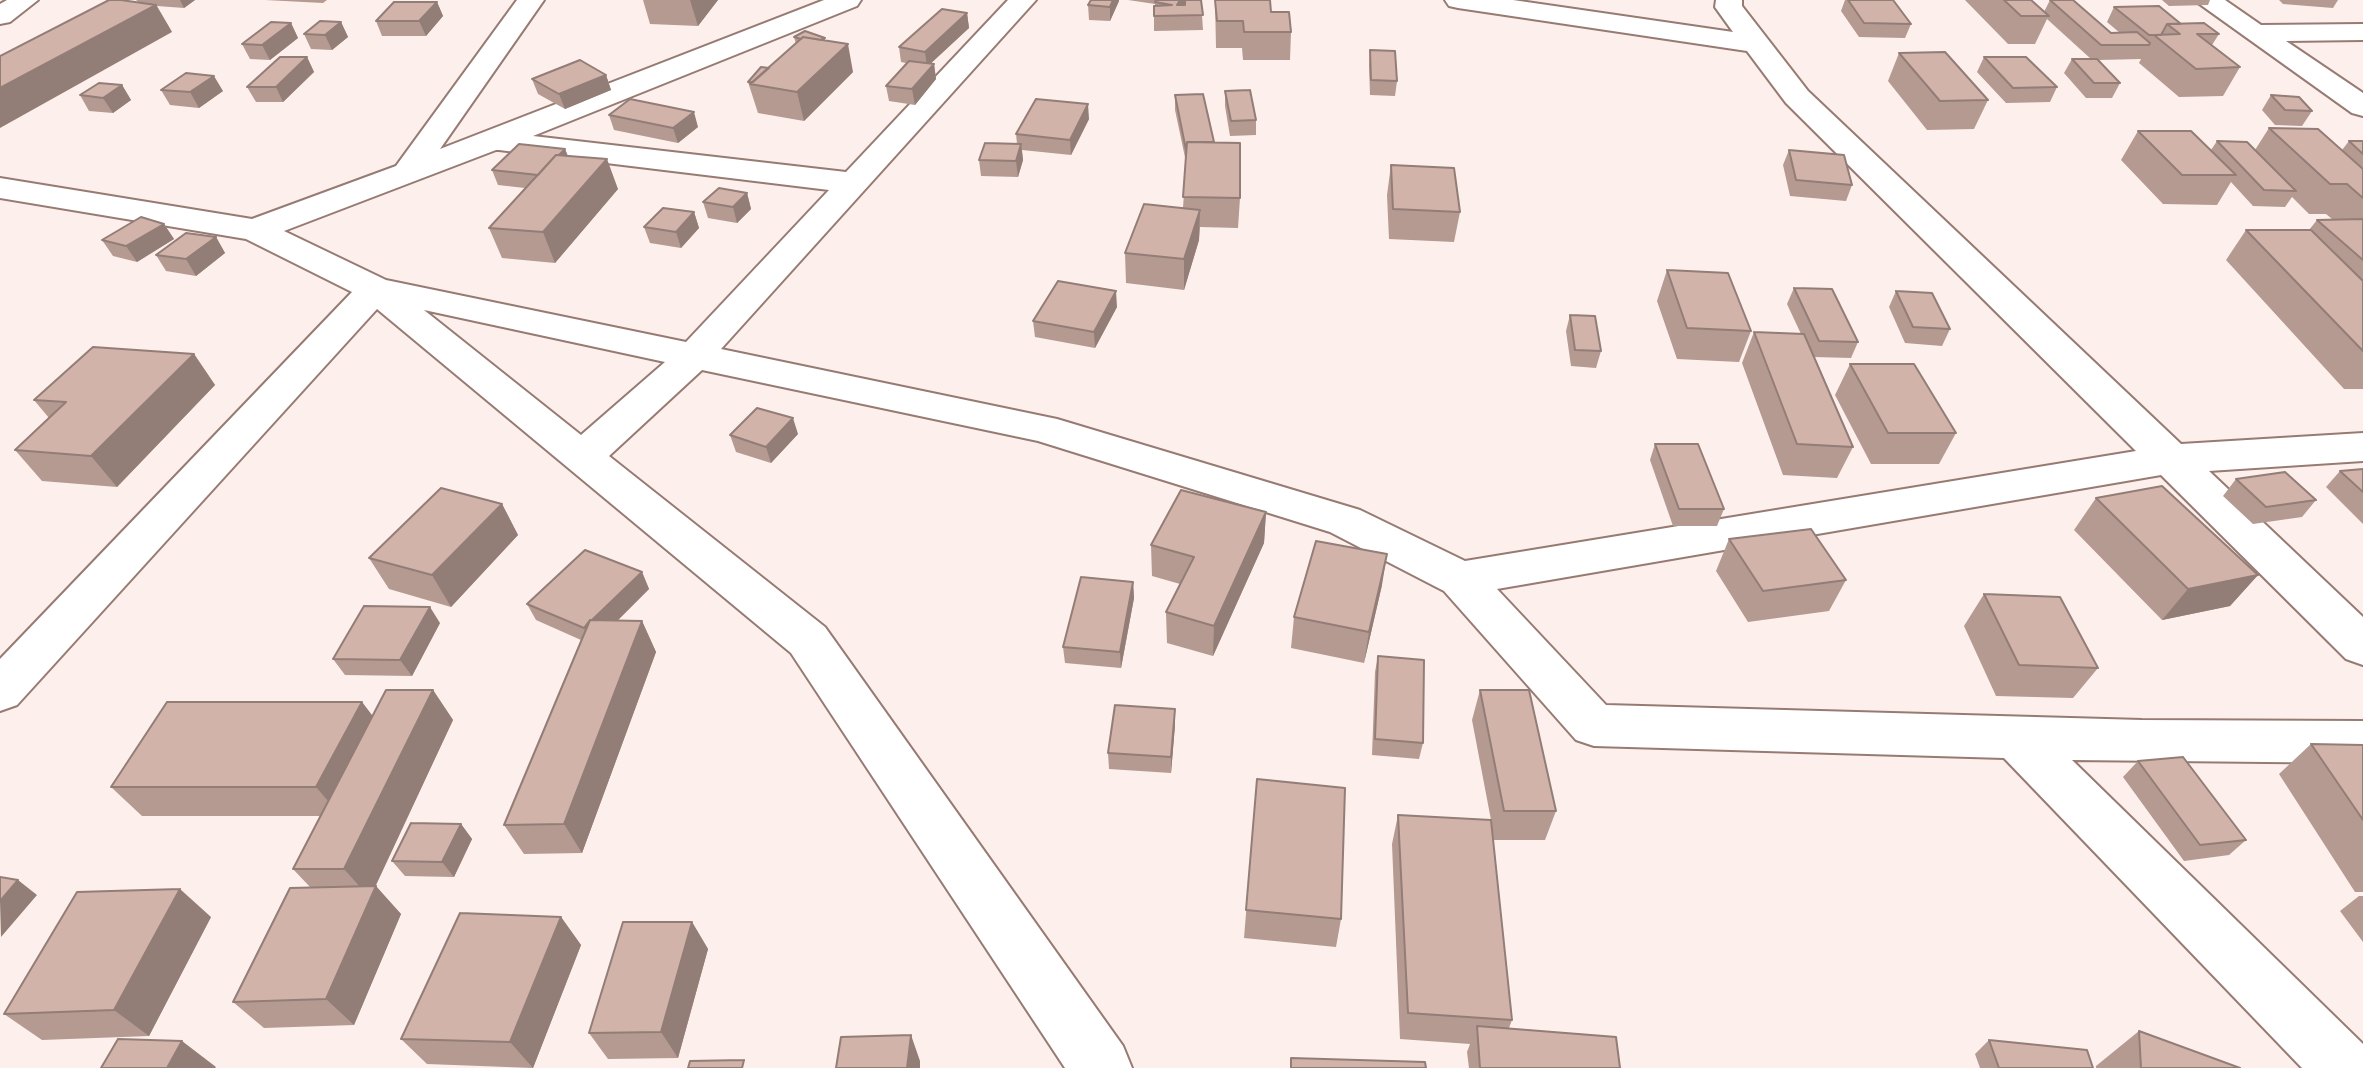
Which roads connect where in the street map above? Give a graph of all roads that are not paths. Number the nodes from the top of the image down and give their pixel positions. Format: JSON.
{"nodes":[{"id":1,"x":25,"y":0,"type":"edge"},
{"id":2,"x":531,"y":0,"type":"edge"},
{"id":3,"x":848,"y":0,"type":"edge"},
{"id":4,"x":1023,"y":0,"type":"edge"},
{"id":5,"x":1458,"y":0,"type":"edge"},
{"id":6,"x":1729,"y":0,"type":"edge"},
{"id":7,"x":2207,"y":0,"type":"edge"},
{"id":8,"x":0,"y":16,"type":"edge"},
{"id":9,"x":2363,"y":32,"type":"edge"},
{"id":10,"x":2255,"y":33,"type":"junction"},
{"id":11,"x":1756,"y":44,"type":"junction"},
{"id":12,"x":2363,"y":107,"type":"edge"},
{"id":13,"x":493,"y":141,"type":"junction"},
{"id":14,"x":407,"y":173,"type":"junction"},
{"id":15,"x":854,"y":183,"type":"junction"},
{"id":16,"x":0,"y":188,"type":"edge"},
{"id":17,"x":255,"y":230,"type":"junction"},
{"id":18,"x":375,"y":289,"type":"junction"},
{"id":19,"x":692,"y":358,"type":"junction"},
{"id":20,"x":2363,"y":447,"type":"edge"},
{"id":21,"x":583,"y":456,"type":"junction"},
{"id":22,"x":2171,"y":459,"type":"junction"},
{"id":23,"x":1460,"y":579,"type":"junction"},
{"id":24,"x":2363,"y":646,"type":"edge"},
{"id":25,"x":0,"y":691,"type":"edge"},
{"id":26,"x":2016,"y":737,"type":"junction"},
{"id":27,"x":2363,"y":742,"type":"edge"},
{"id":28,"x":1101,"y":1068,"type":"edge"},
{"id":29,"x":2344,"y":1068,"type":"edge"}],
"edges":[{"from":1,"to":8,"type":"street"},
{"from":2,"to":14,"type":"street"},
{"from":3,"to":13,"type":"street"},
{"from":4,"to":15,"type":"street"},
{"from":5,"to":11,"type":"street"},
{"from":6,"to":11,"type":"street"},
{"from":7,"to":10,"type":"street"},
{"from":9,"to":10,"type":"street"},
{"from":10,"to":12,"type":"street"},
{"from":11,"to":22,"type":"street"},
{"from":13,"to":14,"type":"street"},
{"from":13,"to":15,"type":"street"},
{"from":14,"to":17,"type":"street"},
{"from":15,"to":19,"type":"street"},
{"from":16,"to":17,"type":"street"},
{"from":17,"to":18,"type":"street"},
{"from":18,"to":19,"type":"street"},
{"from":18,"to":21,"type":"street"},
{"from":18,"to":25,"type":"street"},
{"from":19,"to":21,"type":"street"},
{"from":19,"to":23,"type":"street"},
{"from":20,"to":22,"type":"street"},
{"from":21,"to":28,"type":"street"},
{"from":22,"to":23,"type":"street"},
{"from":22,"to":24,"type":"street"},
{"from":23,"to":26,"type":"street"},
{"from":26,"to":27,"type":"street"},
{"from":26,"to":29,"type":"street"}]}
